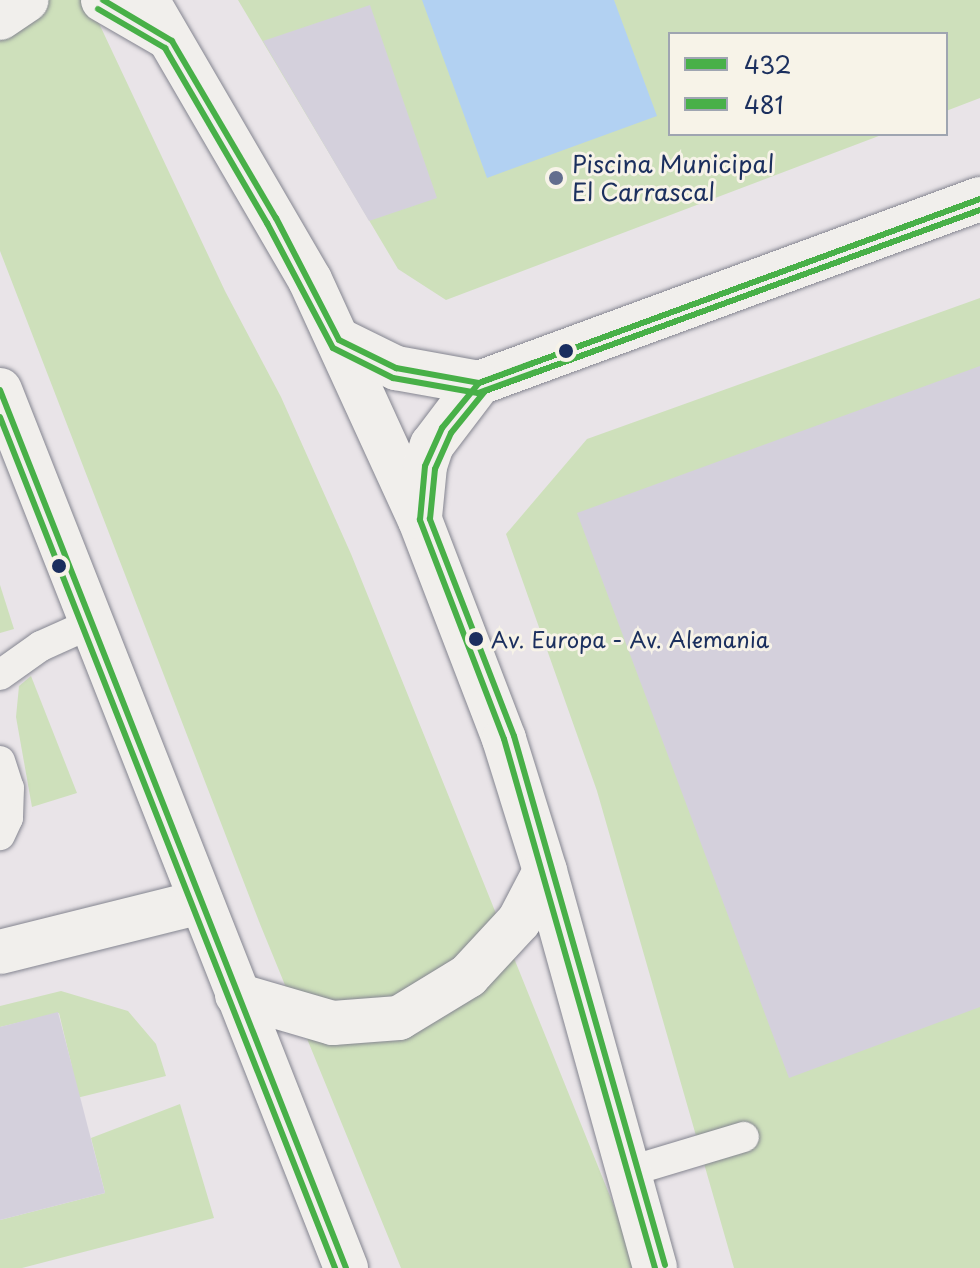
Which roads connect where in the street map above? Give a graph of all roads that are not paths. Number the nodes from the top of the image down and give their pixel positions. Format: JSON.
{"nodes":[{"id":1,"x":27,"y":0,"type":"edge"},
{"id":2,"x":103,"y":0,"type":"edge"},
{"id":3,"x":147,"y":0,"type":"edge"},
{"id":4,"x":0,"y":18,"type":"edge"},
{"id":5,"x":172,"y":41,"type":"junction"},
{"id":6,"x":980,"y":199,"type":"edge"},
{"id":7,"x":339,"y":340,"type":"junction"},
{"id":8,"x":479,"y":383,"type":"junction"},
{"id":9,"x":0,"y":390,"type":"edge"},
{"id":10,"x":420,"y":520,"type":"junction"},
{"id":11,"x":90,"y":624,"type":"junction"},
{"id":12,"x":0,"y":675,"type":"edge"},
{"id":13,"x":0,"y":761,"type":"edge"},
{"id":14,"x":0,"y":835,"type":"edge"},
{"id":15,"x":545,"y":871,"type":"junction"},
{"id":16,"x":201,"y":902,"type":"junction"},
{"id":17,"x":0,"y":952,"type":"edge"},
{"id":18,"x":237,"y":995,"type":"junction"},
{"id":19,"x":744,"y":1137,"type":"dead end"},
{"id":20,"x":627,"y":1172,"type":"junction"},
{"id":21,"x":346,"y":1268,"type":"edge"},
{"id":22,"x":655,"y":1268,"type":"edge"}],
"edges":[{"from":1,"to":4,"type":"main road"},
{"from":2,"to":5,"type":"main road"},
{"from":3,"to":5,"type":"main road"},
{"from":5,"to":7,"type":"main road"},
{"from":6,"to":8,"type":"main road"},
{"from":7,"to":8,"type":"main road"},
{"from":7,"to":10,"type":"main road"},
{"from":8,"to":10,"type":"main road"},
{"from":9,"to":11,"type":"main road"},
{"from":10,"to":15,"type":"main road"},
{"from":11,"to":12,"type":"lane"},
{"from":11,"to":16,"type":"main road"},
{"from":13,"to":14,"type":"lane"},
{"from":15,"to":18,"type":"main road"},
{"from":15,"to":20,"type":"main road"},
{"from":16,"to":17,"type":"main road"},
{"from":16,"to":18,"type":"main road"},
{"from":18,"to":21,"type":"main road"},
{"from":19,"to":20,"type":"lane"},
{"from":20,"to":22,"type":"main road"}]}
